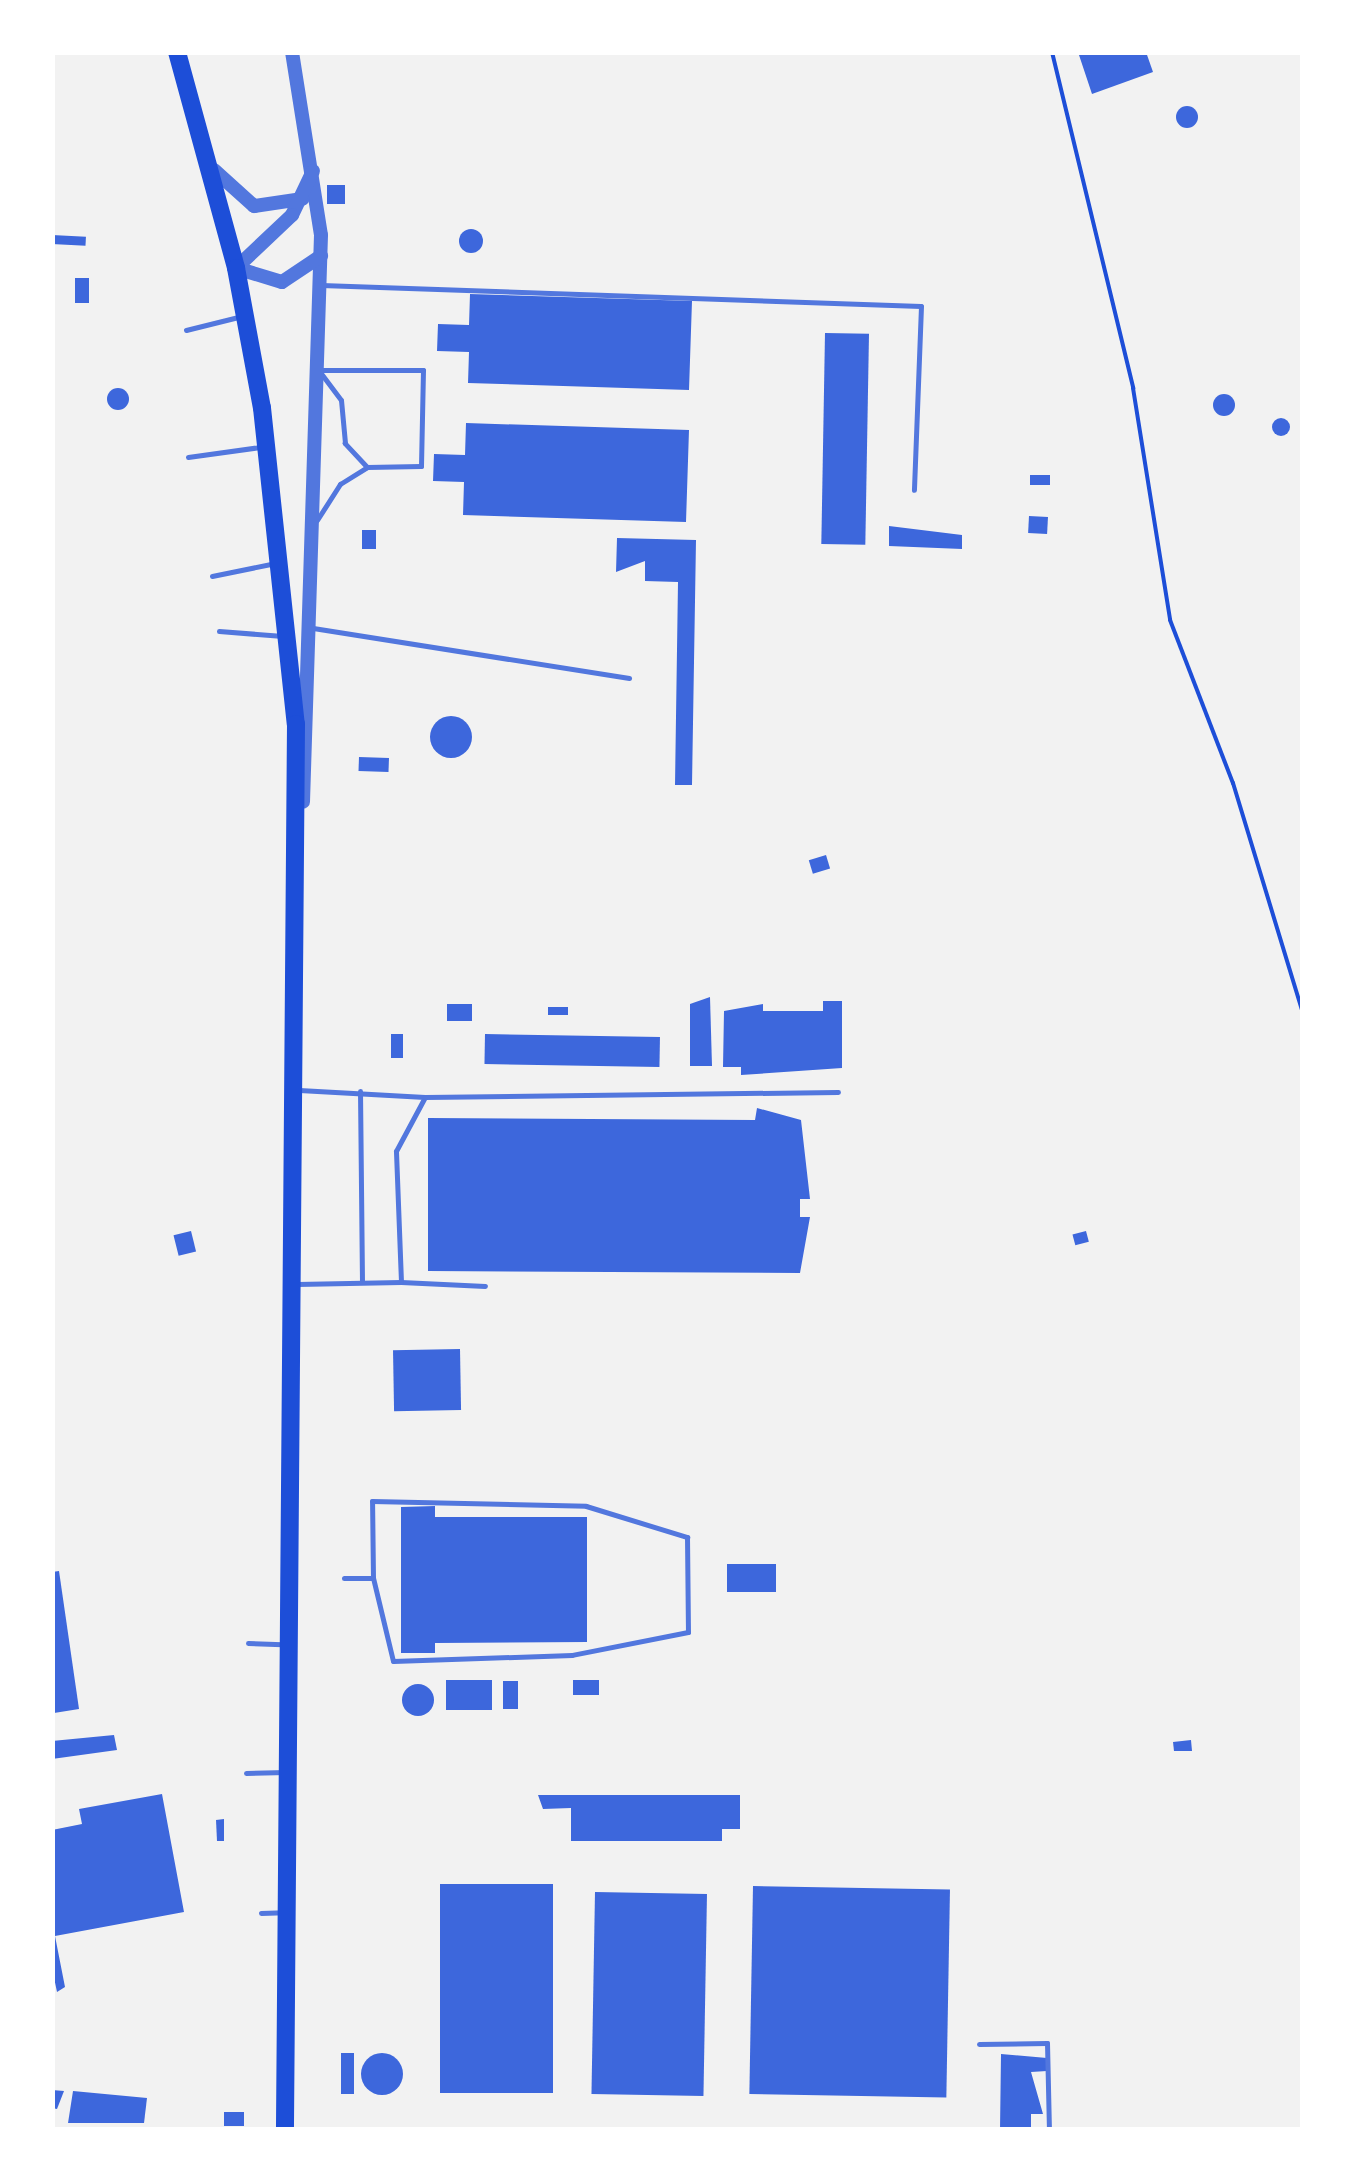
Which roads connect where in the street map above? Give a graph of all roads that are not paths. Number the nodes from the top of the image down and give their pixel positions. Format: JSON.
{"nodes":[{"id":1,"x":177,"y":52,"type":"edge"},
{"id":2,"x":292,"y":52,"type":"edge"},
{"id":3,"x":208,"y":161,"type":"junction"},
{"id":4,"x":314,"y":170,"type":"junction"},
{"id":5,"x":302,"y":199,"type":"junction"},
{"id":6,"x":321,"y":256,"type":"junction"},
{"id":7,"x":236,"y":268,"type":"junction"},
{"id":8,"x":321,"y":285,"type":"junction"},
{"id":9,"x":245,"y":315,"type":"junction"},
{"id":10,"x":186,"y":330,"type":"dead end"},
{"id":11,"x":319,"y":370,"type":"junction"},
{"id":12,"x":268,"y":446,"type":"junction"},
{"id":13,"x":188,"y":457,"type":"dead end"},
{"id":14,"x":367,"y":467,"type":"junction"},
{"id":15,"x":914,"y":490,"type":"dead end"},
{"id":16,"x":316,"y":522,"type":"junction"},
{"id":17,"x":284,"y":562,"type":"junction"},
{"id":18,"x":212,"y":576,"type":"dead end"},
{"id":19,"x":313,"y":628,"type":"junction"},
{"id":20,"x":219,"y":631,"type":"dead end"},
{"id":21,"x":291,"y":636,"type":"junction"},
{"id":22,"x":629,"y":678,"type":"dead end"},
{"id":23,"x":298,"y":868,"type":"junction"},
{"id":24,"x":296,"y":1090,"type":"junction"},
{"id":25,"x":360,"y":1091,"type":"junction"},
{"id":26,"x":838,"y":1092,"type":"dead end"},
{"id":27,"x":426,"y":1097,"type":"junction"},
{"id":28,"x":362,"y":1282,"type":"junction"},
{"id":29,"x":401,"y":1282,"type":"junction"},
{"id":30,"x":294,"y":1284,"type":"junction"},
{"id":31,"x":485,"y":1286,"type":"dead end"},
{"id":32,"x":344,"y":1578,"type":"dead end"},
{"id":33,"x":373,"y":1578,"type":"junction"},
{"id":34,"x":248,"y":1643,"type":"dead end"},
{"id":35,"x":290,"y":1644,"type":"junction"},
{"id":36,"x":289,"y":1772,"type":"junction"},
{"id":37,"x":246,"y":1773,"type":"dead end"},
{"id":38,"x":261,"y":1912,"type":"dead end"},
{"id":39,"x":287,"y":1912,"type":"junction"},
{"id":40,"x":979,"y":2044,"type":"dead end"},
{"id":41,"x":285,"y":2130,"type":"edge"},
{"id":42,"x":1048,"y":2130,"type":"edge"}],
"edges":[{"from":1,"to":3,"type":"main road"},
{"from":2,"to":4,"type":"street"},
{"from":3,"to":5,"type":"street"},
{"from":3,"to":7,"type":"main road"},
{"from":4,"to":5,"type":"street"},
{"from":4,"to":6,"type":"street"},
{"from":5,"to":7,"type":"street"},
{"from":6,"to":7,"type":"street"},
{"from":6,"to":8,"type":"street"},
{"from":7,"to":9,"type":"main road"},
{"from":8,"to":11,"type":"street"},
{"from":8,"to":15,"type":"lane"},
{"from":9,"to":10,"type":"lane"},
{"from":9,"to":12,"type":"main road"},
{"from":11,"to":14,"type":"lane"},
{"from":11,"to":14,"type":"lane"},
{"from":11,"to":16,"type":"street"},
{"from":12,"to":13,"type":"lane"},
{"from":12,"to":17,"type":"main road"},
{"from":14,"to":16,"type":"lane"},
{"from":16,"to":19,"type":"street"},
{"from":17,"to":18,"type":"lane"},
{"from":17,"to":21,"type":"main road"},
{"from":19,"to":22,"type":"lane"},
{"from":19,"to":23,"type":"street"},
{"from":20,"to":21,"type":"lane"},
{"from":21,"to":23,"type":"main road"},
{"from":23,"to":24,"type":"main road"},
{"from":24,"to":25,"type":"lane"},
{"from":24,"to":30,"type":"main road"},
{"from":25,"to":27,"type":"lane"},
{"from":25,"to":28,"type":"lane"},
{"from":26,"to":27,"type":"lane"},
{"from":27,"to":29,"type":"lane"},
{"from":28,"to":29,"type":"lane"},
{"from":28,"to":30,"type":"lane"},
{"from":29,"to":31,"type":"lane"},
{"from":30,"to":35,"type":"main road"},
{"from":32,"to":33,"type":"lane"},
{"from":33,"to":33,"type":"lane"},
{"from":34,"to":35,"type":"lane"},
{"from":35,"to":36,"type":"main road"},
{"from":36,"to":37,"type":"lane"},
{"from":36,"to":39,"type":"main road"},
{"from":38,"to":39,"type":"lane"},
{"from":39,"to":41,"type":"main road"},
{"from":40,"to":42,"type":"lane"}]}
